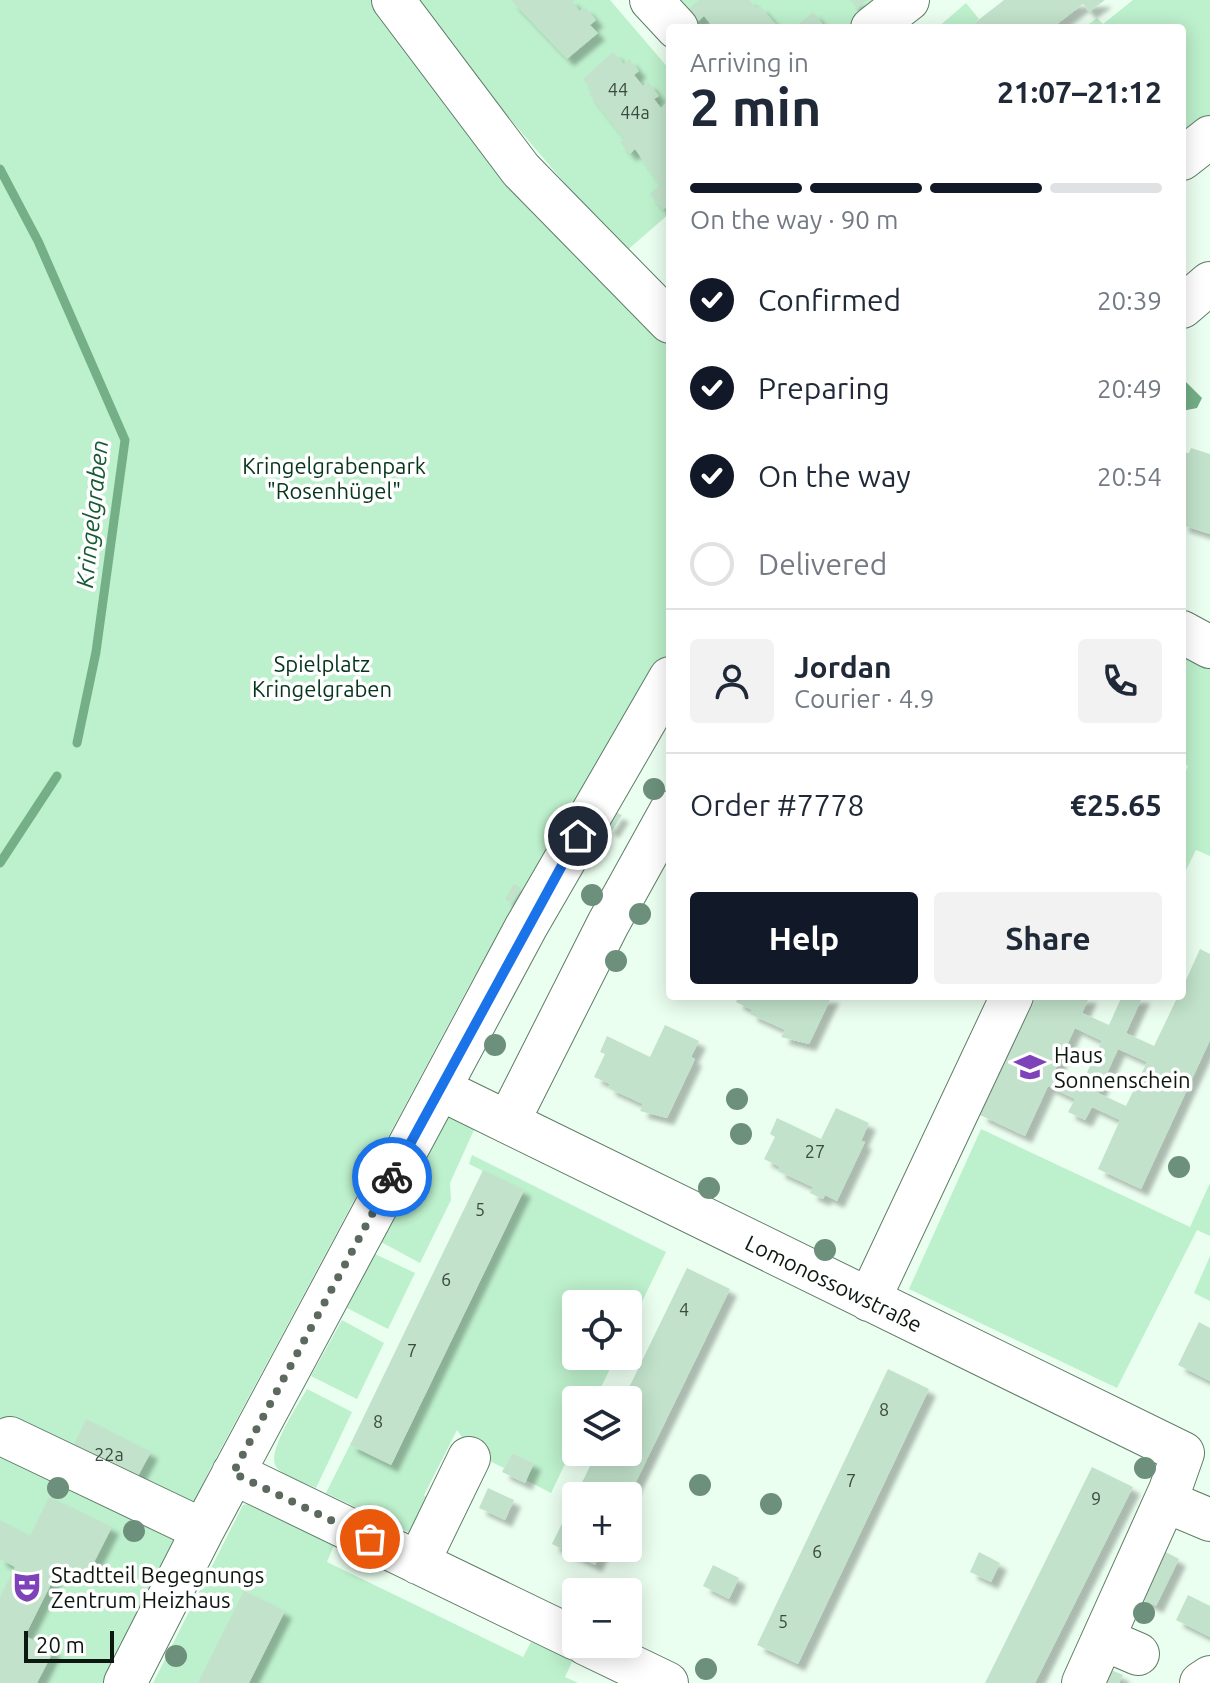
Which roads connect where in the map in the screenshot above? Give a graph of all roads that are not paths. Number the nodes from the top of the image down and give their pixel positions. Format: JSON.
{"nodes":[{"id":1,"x":393,"y":0,"type":"edge"},
{"id":2,"x":651,"y":0,"type":"edge"},
{"id":3,"x":673,"y":24,"type":"edge"},
{"id":4,"x":1210,"y":137,"type":"edge"},
{"id":5,"x":1186,"y":156,"type":"edge"},
{"id":6,"x":1210,"y":283,"type":"edge"},
{"id":7,"x":1186,"y":304,"type":"edge"},
{"id":8,"x":666,"y":318,"type":"edge"},
{"id":9,"x":1186,"y":634,"type":"edge"},
{"id":10,"x":1210,"y":647,"type":"edge"},
{"id":11,"x":666,"y":685,"type":"edge"},
{"id":12,"x":666,"y":819,"type":"edge"},
{"id":13,"x":1010,"y":1000,"type":"edge"},
{"id":14,"x":447,"y":1092,"type":"junction"},
{"id":15,"x":508,"y":1122,"type":"junction"},
{"id":16,"x":869,"y":1300,"type":"junction"},
{"id":17,"x":10,"y":1438,"type":"dead end"},
{"id":18,"x":469,"y":1458,"type":"dead end"},
{"id":19,"x":233,"y":1473,"type":"junction"},
{"id":20,"x":1165,"y":1501,"type":"junction"},
{"id":21,"x":1210,"y":1520,"type":"edge"},
{"id":22,"x":203,"y":1530,"type":"junction"},
{"id":23,"x":418,"y":1563,"type":"junction"},
{"id":24,"x":562,"y":1632,"type":"edge"},
{"id":25,"x":615,"y":1658,"type":"edge"},
{"id":26,"x":1210,"y":1677,"type":"edge"},
{"id":27,"x":125,"y":1683,"type":"edge"},
{"id":28,"x":667,"y":1683,"type":"edge"},
{"id":29,"x":1083,"y":1683,"type":"edge"},
{"id":30,"x":1201,"y":1683,"type":"edge"}],
"edges":[{"from":1,"to":8,"type":"street"},
{"from":2,"to":3,"type":"street"},
{"from":4,"to":5,"type":"street"},
{"from":6,"to":7,"type":"street"},
{"from":9,"to":10,"type":"street"},
{"from":11,"to":14,"type":"street"},
{"from":12,"to":15,"type":"street"},
{"from":13,"to":16,"type":"street"},
{"from":14,"to":15,"type":"street","name":"Lomonossowstraße"},
{"from":14,"to":19,"type":"street"},
{"from":15,"to":16,"type":"street","name":"Lomonossowstraße"},
{"from":16,"to":20,"type":"street","name":"Lomonossowstraße"},
{"from":17,"to":22,"type":"street"},
{"from":18,"to":23,"type":"street"},
{"from":19,"to":22,"type":"street"},
{"from":19,"to":23,"type":"street"},
{"from":20,"to":21,"type":"street"},
{"from":20,"to":29,"type":"street","name":"Lomonossowstraße"},
{"from":22,"to":27,"type":"street"},
{"from":23,"to":24,"type":"street"},
{"from":25,"to":28,"type":"street"},
{"from":26,"to":30,"type":"street"}]}
